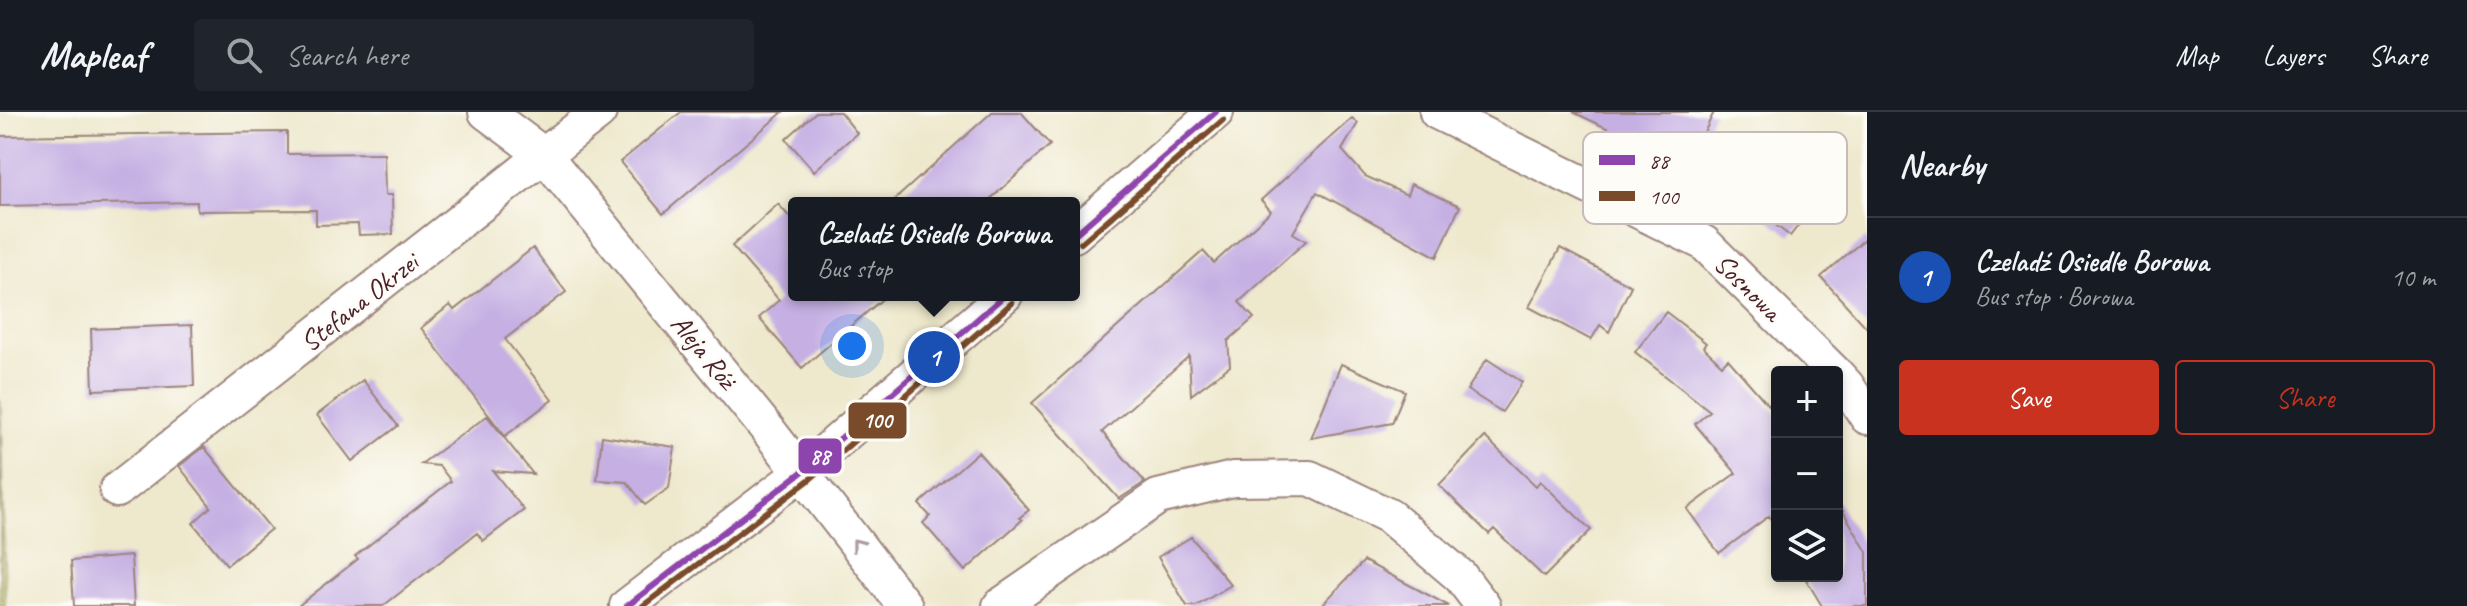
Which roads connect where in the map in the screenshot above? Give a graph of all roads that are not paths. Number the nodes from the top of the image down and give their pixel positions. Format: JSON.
{"nodes":[{"id":1,"x":486,"y":112,"type":"edge"},
{"id":2,"x":599,"y":112,"type":"edge"},
{"id":3,"x":1216,"y":112,"type":"edge"},
{"id":4,"x":1437,"y":112,"type":"edge"},
{"id":5,"x":545,"y":156,"type":"junction"},
{"id":6,"x":1583,"y":184,"type":"edge"},
{"id":7,"x":1665,"y":224,"type":"edge"},
{"id":8,"x":1080,"y":230,"type":"edge"},
{"id":9,"x":998,"y":301,"type":"edge"},
{"id":10,"x":1827,"y":366,"type":"edge"},
{"id":11,"x":1843,"y":382,"type":"edge"},
{"id":12,"x":1867,"y":417,"type":"edge"},
{"id":13,"x":802,"y":472,"type":"junction"},
{"id":14,"x":117,"y":490,"type":"dead end"},
{"id":15,"x":627,"y":606,"type":"edge"},
{"id":16,"x":905,"y":606,"type":"edge"},
{"id":17,"x":1000,"y":606,"type":"edge"},
{"id":18,"x":1483,"y":606,"type":"edge"}],
"edges":[{"from":1,"to":5,"type":"street","name":"Aleja Róż"},
{"from":2,"to":5,"type":"street","name":"Stefana Okrzei"},
{"from":3,"to":8,"type":"street"},
{"from":4,"to":6,"type":"street","name":"Sosnowa"},
{"from":5,"to":13,"type":"street","name":"Aleja Róż"},
{"from":5,"to":14,"type":"street","name":"Stefana Okrzei"},
{"from":7,"to":10,"type":"street","name":"Sosnowa"},
{"from":9,"to":13,"type":"street"},
{"from":11,"to":12,"type":"street","name":"Sosnowa"},
{"from":13,"to":15,"type":"street"},
{"from":16,"to":13,"type":"street","name":"Aleja Róż","one_way":true},
{"from":17,"to":18,"type":"street"}]}
